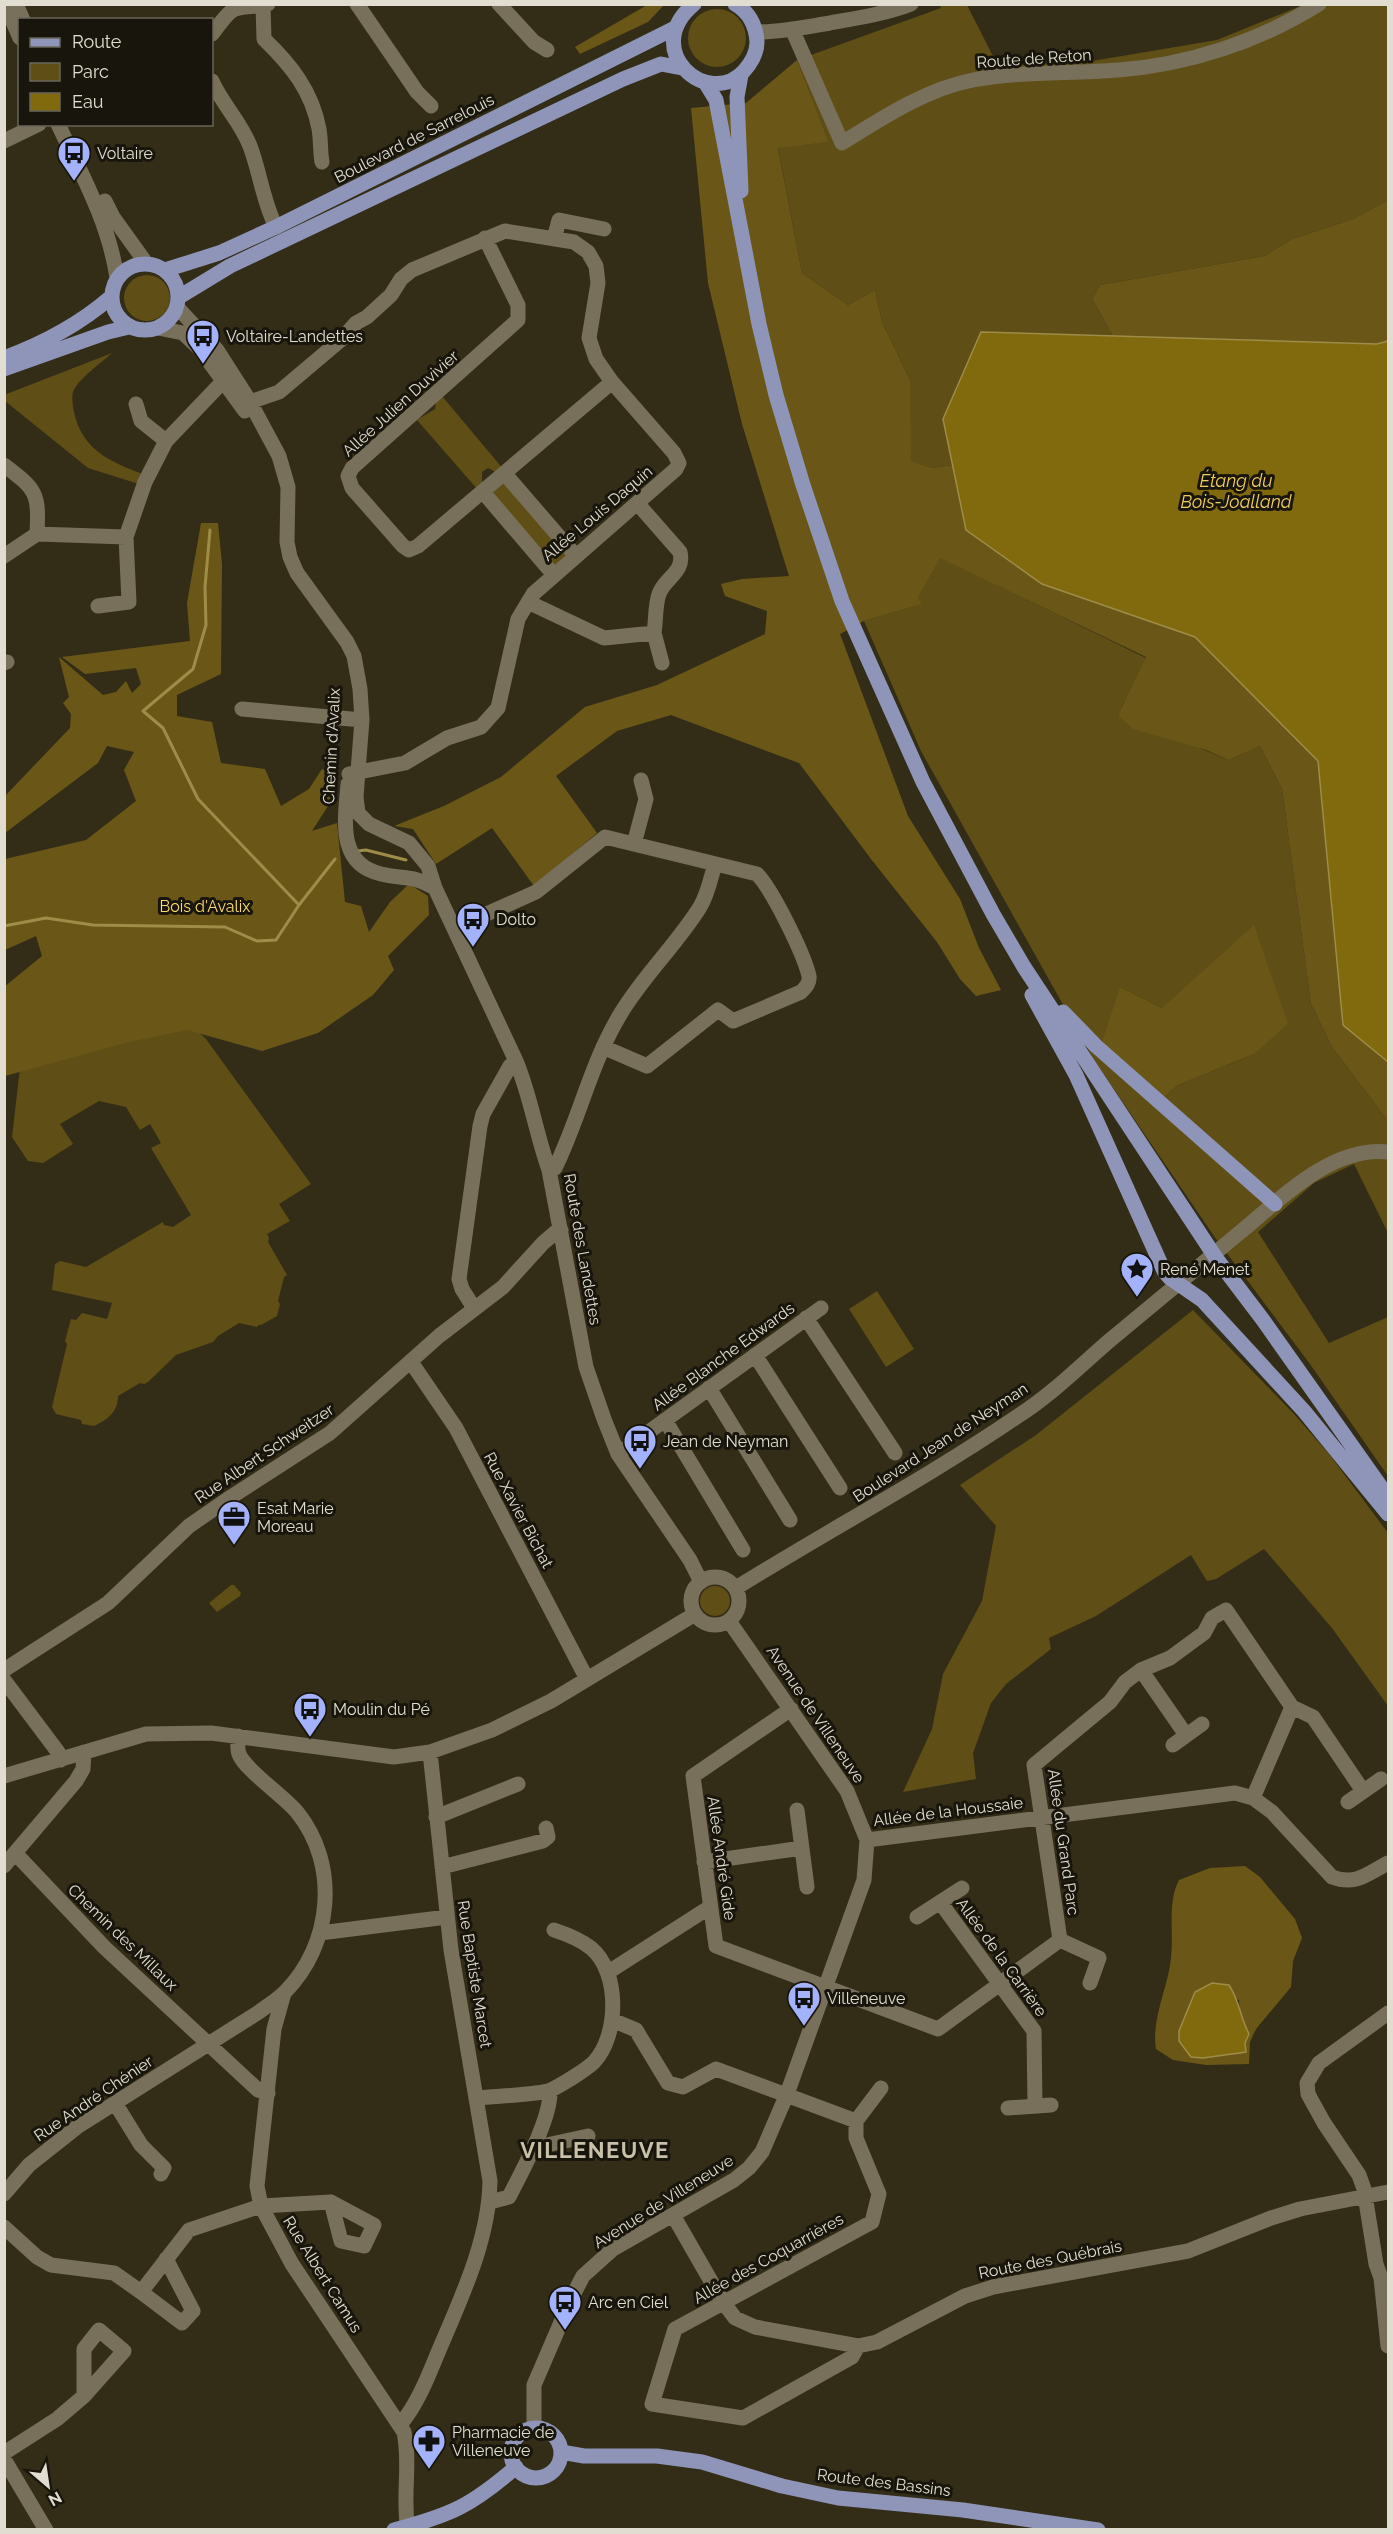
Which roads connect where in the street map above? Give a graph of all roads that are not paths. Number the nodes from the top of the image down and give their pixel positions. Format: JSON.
{"nodes":[{"id":1,"x":357,"y":4,"type":"edge"},
{"id":2,"x":499,"y":4,"type":"edge"},
{"id":3,"x":694,"y":4,"type":"edge"},
{"id":4,"x":735,"y":4,"type":"edge"},
{"id":5,"x":911,"y":4,"type":"edge"},
{"id":6,"x":1319,"y":4,"type":"edge"},
{"id":7,"x":266,"y":5,"type":"edge"},
{"id":8,"x":16,"y":8,"type":"edge"},
{"id":9,"x":223,"y":8,"type":"edge"},
{"id":10,"x":18,"y":23,"type":"edge"},
{"id":11,"x":675,"y":28,"type":"junction"},
{"id":12,"x":792,"y":29,"type":"junction"},
{"id":13,"x":213,"y":32,"type":"edge"},
{"id":14,"x":756,"y":32,"type":"junction"},
{"id":15,"x":548,"y":50,"type":"dead end"},
{"id":16,"x":682,"y":68,"type":"junction"},
{"id":17,"x":741,"y":75,"type":"junction"},
{"id":18,"x":705,"y":82,"type":"junction"},
{"id":19,"x":213,"y":83,"type":"edge"},
{"id":20,"x":431,"y":106,"type":"dead end"},
{"id":21,"x":35,"y":126,"type":"edge"},
{"id":22,"x":59,"y":126,"type":"edge"},
{"id":23,"x":70,"y":126,"type":"edge"},
{"id":24,"x":4,"y":141,"type":"edge"},
{"id":25,"x":322,"y":162,"type":"dead end"},
{"id":26,"x":276,"y":227,"type":"junction"},
{"id":27,"x":604,"y":229,"type":"dead end"},
{"id":28,"x":485,"y":238,"type":"junction"},
{"id":29,"x":554,"y":239,"type":"junction"},
{"id":30,"x":745,"y":260,"type":"junction"},
{"id":31,"x":146,"y":263,"type":"junction"},
{"id":32,"x":165,"y":270,"type":"junction"},
{"id":33,"x":117,"y":278,"type":"junction"},
{"id":34,"x":111,"y":297,"type":"junction"},
{"id":35,"x":178,"y":302,"type":"junction"},
{"id":36,"x":129,"y":327,"type":"junction"},
{"id":37,"x":158,"y":328,"type":"junction"},
{"id":38,"x":4,"y":358,"type":"edge"},
{"id":39,"x":4,"y":369,"type":"edge"},
{"id":40,"x":228,"y":376,"type":"junction"},
{"id":41,"x":612,"y":382,"type":"junction"},
{"id":42,"x":245,"y":403,"type":"junction"},
{"id":43,"x":136,"y":404,"type":"dead end"},
{"id":44,"x":166,"y":441,"type":"junction"},
{"id":45,"x":4,"y":465,"type":"edge"},
{"id":46,"x":505,"y":474,"type":"junction"},
{"id":47,"x":483,"y":492,"type":"junction"},
{"id":48,"x":638,"y":504,"type":"junction"},
{"id":49,"x":38,"y":534,"type":"junction"},
{"id":50,"x":126,"y":537,"type":"junction"},
{"id":51,"x":575,"y":555,"type":"junction"},
{"id":52,"x":4,"y":556,"type":"edge"},
{"id":53,"x":553,"y":574,"type":"junction"},
{"id":54,"x":528,"y":602,"type":"junction"},
{"id":55,"x":98,"y":606,"type":"dead end"},
{"id":56,"x":654,"y":633,"type":"junction"},
{"id":57,"x":662,"y":663,"type":"dead end"},
{"id":58,"x":242,"y":709,"type":"dead end"},
{"id":59,"x":357,"y":719,"type":"junction"},
{"id":60,"x":353,"y":774,"type":"junction"},
{"id":61,"x":641,"y":780,"type":"dead end"},
{"id":62,"x":634,"y":844,"type":"junction"},
{"id":63,"x":715,"y":864,"type":"junction"},
{"id":64,"x":435,"y":888,"type":"junction"},
{"id":65,"x":455,"y":928,"type":"junction"},
{"id":66,"x":1024,"y":967,"type":"junction"},
{"id":67,"x":603,"y":1047,"type":"junction"},
{"id":68,"x":516,"y":1061,"type":"junction"},
{"id":69,"x":1389,"y":1152,"type":"edge"},
{"id":70,"x":549,"y":1170,"type":"junction"},
{"id":71,"x":1275,"y":1204,"type":"junction"},
{"id":72,"x":561,"y":1230,"type":"junction"},
{"id":73,"x":1178,"y":1283,"type":"junction"},
{"id":74,"x":474,"y":1308,"type":"junction"},
{"id":75,"x":821,"y":1308,"type":"dead end"},
{"id":76,"x":806,"y":1318,"type":"junction"},
{"id":77,"x":755,"y":1355,"type":"junction"},
{"id":78,"x":411,"y":1362,"type":"junction"},
{"id":79,"x":709,"y":1388,"type":"junction"},
{"id":80,"x":665,"y":1419,"type":"junction"},
{"id":81,"x":896,"y":1453,"type":"dead end"},
{"id":82,"x":618,"y":1454,"type":"junction"},
{"id":83,"x":840,"y":1488,"type":"dead end"},
{"id":84,"x":1389,"y":1497,"type":"edge"},
{"id":85,"x":1389,"y":1514,"type":"edge"},
{"id":86,"x":790,"y":1520,"type":"dead end"},
{"id":87,"x":743,"y":1550,"type":"dead end"},
{"id":88,"x":701,"y":1582,"type":"junction"},
{"id":89,"x":736,"y":1588,"type":"junction"},
{"id":90,"x":695,"y":1614,"type":"junction"},
{"id":91,"x":729,"y":1621,"type":"junction"},
{"id":92,"x":4,"y":1670,"type":"edge"},
{"id":93,"x":1141,"y":1670,"type":"junction"},
{"id":94,"x":587,"y":1679,"type":"junction"},
{"id":95,"x":4,"y":1680,"type":"edge"},
{"id":96,"x":1292,"y":1707,"type":"junction"},
{"id":97,"x":791,"y":1709,"type":"junction"},
{"id":98,"x":1202,"y":1724,"type":"dead end"},
{"id":99,"x":1186,"y":1735,"type":"junction"},
{"id":100,"x":238,"y":1736,"type":"junction"},
{"id":101,"x":1173,"y":1745,"type":"dead end"},
{"id":102,"x":84,"y":1752,"type":"junction"},
{"id":103,"x":430,"y":1752,"type":"junction"},
{"id":104,"x":61,"y":1760,"type":"junction"},
{"id":105,"x":4,"y":1776,"type":"edge"},
{"id":106,"x":1382,"y":1779,"type":"dead end"},
{"id":107,"x":518,"y":1784,"type":"dead end"},
{"id":108,"x":1363,"y":1791,"type":"junction"},
{"id":109,"x":1253,"y":1798,"type":"junction"},
{"id":110,"x":1348,"y":1802,"type":"dead end"},
{"id":111,"x":797,"y":1810,"type":"dead end"},
{"id":112,"x":436,"y":1817,"type":"junction"},
{"id":113,"x":1040,"y":1818,"type":"junction"},
{"id":114,"x":546,"y":1827,"type":"dead end"},
{"id":115,"x":867,"y":1840,"type":"junction"},
{"id":116,"x":802,"y":1848,"type":"junction"},
{"id":117,"x":15,"y":1853,"type":"junction"},
{"id":118,"x":704,"y":1862,"type":"junction"},
{"id":119,"x":1389,"y":1863,"type":"edge"},
{"id":120,"x":4,"y":1866,"type":"edge"},
{"id":121,"x":441,"y":1867,"type":"junction"},
{"id":122,"x":807,"y":1887,"type":"dead end"},
{"id":123,"x":962,"y":1887,"type":"dead end"},
{"id":124,"x":940,"y":1902,"type":"junction"},
{"id":125,"x":710,"y":1907,"type":"junction"},
{"id":126,"x":447,"y":1917,"type":"junction"},
{"id":127,"x":917,"y":1917,"type":"dead end"},
{"id":128,"x":554,"y":1930,"type":"dead end"},
{"id":129,"x":320,"y":1933,"type":"junction"},
{"id":130,"x":1060,"y":1940,"type":"junction"},
{"id":131,"x":610,"y":1971,"type":"junction"},
{"id":132,"x":1090,"y":1983,"type":"dead end"},
{"id":133,"x":1000,"y":1984,"type":"junction"},
{"id":134,"x":825,"y":1986,"type":"junction"},
{"id":135,"x":284,"y":1993,"type":"junction"},
{"id":136,"x":259,"y":2012,"type":"junction"},
{"id":137,"x":1389,"y":2013,"type":"edge"},
{"id":138,"x":612,"y":2020,"type":"junction"},
{"id":139,"x":274,"y":2029,"type":"junction"},
{"id":140,"x":210,"y":2043,"type":"junction"},
{"id":141,"x":881,"y":2088,"type":"dead end"},
{"id":142,"x":550,"y":2091,"type":"junction"},
{"id":143,"x":268,"y":2093,"type":"junction"},
{"id":144,"x":787,"y":2094,"type":"junction"},
{"id":145,"x":478,"y":2098,"type":"junction"},
{"id":146,"x":115,"y":2103,"type":"junction"},
{"id":147,"x":1051,"y":2105,"type":"dead end"},
{"id":148,"x":1035,"y":2106,"type":"junction"},
{"id":149,"x":1008,"y":2108,"type":"dead end"},
{"id":150,"x":856,"y":2121,"type":"junction"},
{"id":151,"x":588,"y":2136,"type":"dead end"},
{"id":152,"x":533,"y":2148,"type":"junction"},
{"id":153,"x":161,"y":2174,"type":"dead end"},
{"id":154,"x":1389,"y":2192,"type":"edge"},
{"id":155,"x":4,"y":2194,"type":"edge"},
{"id":156,"x":1364,"y":2196,"type":"junction"},
{"id":157,"x":331,"y":2202,"type":"dead end"},
{"id":158,"x":490,"y":2202,"type":"junction"},
{"id":159,"x":261,"y":2206,"type":"junction"},
{"id":160,"x":674,"y":2215,"type":"junction"},
{"id":161,"x":4,"y":2227,"type":"edge"},
{"id":162,"x":166,"y":2259,"type":"junction"},
{"id":163,"x":141,"y":2292,"type":"junction"},
{"id":164,"x":723,"y":2302,"type":"junction"},
{"id":165,"x":858,"y":2346,"type":"junction"},
{"id":166,"x":1389,"y":2346,"type":"edge"},
{"id":167,"x":84,"y":2396,"type":"dead end"},
{"id":168,"x":742,"y":2418,"type":"joint"},
{"id":169,"x":400,"y":2424,"type":"junction"},
{"id":170,"x":534,"y":2428,"type":"junction"},
{"id":171,"x":561,"y":2452,"type":"junction"},
{"id":172,"x":4,"y":2453,"type":"edge"},
{"id":173,"x":4,"y":2460,"type":"edge"},
{"id":174,"x":516,"y":2468,"type":"junction"},
{"id":175,"x":403,"y":2528,"type":"edge"},
{"id":176,"x":46,"y":2529,"type":"edge"},
{"id":177,"x":1098,"y":2529,"type":"edge"}],
"edges":[{"from":1,"to":20,"type":"street"},
{"from":2,"to":15,"type":"street"},
{"from":3,"to":11,"type":"main road"},
{"from":4,"to":14,"type":"main road"},
{"from":5,"to":12,"type":"street"},
{"from":6,"to":12,"type":"street","name":"Route de Reton"},
{"from":7,"to":9,"type":"street"},
{"from":7,"to":25,"type":"street"},
{"from":8,"to":10,"type":"street"},
{"from":9,"to":13,"type":"street"},
{"from":11,"to":16,"type":"main road"},
{"from":11,"to":26,"type":"main road","name":"Boulevard de Sarrelouis"},
{"from":12,"to":14,"type":"street"},
{"from":14,"to":17,"type":"main road"},
{"from":16,"to":18,"type":"main road"},
{"from":16,"to":35,"type":"main road","name":"Boulevard de Sarrelouis"},
{"from":17,"to":18,"type":"main road"},
{"from":17,"to":30,"type":"main road"},
{"from":18,"to":30,"type":"main road"},
{"from":19,"to":26,"type":"street"},
{"from":21,"to":24,"type":"street"},
{"from":22,"to":33,"type":"street"},
{"from":23,"to":31,"type":"street"},
{"from":26,"to":32,"type":"main road","name":"Boulevard de Sarrelouis"},
{"from":27,"to":29,"type":"street"},
{"from":28,"to":29,"type":"street","name":"Allée Louis Daquin"},
{"from":28,"to":42,"type":"street","name":"Allée Louis Daquin"},
{"from":28,"to":47,"type":"street","name":"Allée Julien Duvivier"},
{"from":29,"to":41,"type":"street","name":"Allée Louis Daquin"},
{"from":30,"to":66,"type":"main road"},
{"from":31,"to":32,"type":"main road"},
{"from":31,"to":33,"type":"main road"},
{"from":32,"to":35,"type":"main road"},
{"from":33,"to":34,"type":"main road"},
{"from":34,"to":36,"type":"main road"},
{"from":34,"to":38,"type":"main road"},
{"from":35,"to":37,"type":"main road"},
{"from":35,"to":40,"type":"street","name":"Chemin d'Avalix"},
{"from":36,"to":37,"type":"main road"},
{"from":36,"to":39,"type":"main road"},
{"from":37,"to":40,"type":"street","name":"Chemin d'Avalix"},
{"from":40,"to":42,"type":"street","name":"Chemin d'Avalix"},
{"from":40,"to":44,"type":"street"},
{"from":41,"to":46,"type":"street","name":"Allée Julien Duvivier"},
{"from":41,"to":48,"type":"street","name":"Allée Louis Daquin"},
{"from":42,"to":59,"type":"street","name":"Chemin d'Avalix"},
{"from":43,"to":44,"type":"street"},
{"from":44,"to":50,"type":"street"},
{"from":45,"to":49,"type":"street"},
{"from":46,"to":47,"type":"street","name":"Allée Julien Duvivier"},
{"from":46,"to":51,"type":"street"},
{"from":47,"to":53,"type":"street"},
{"from":48,"to":51,"type":"street","name":"Allée Louis Daquin"},
{"from":48,"to":56,"type":"street"},
{"from":49,"to":50,"type":"street"},
{"from":49,"to":52,"type":"street"},
{"from":50,"to":55,"type":"street"},
{"from":51,"to":53,"type":"street","name":"Allée Louis Daquin"},
{"from":53,"to":54,"type":"street","name":"Allée Louis Daquin"},
{"from":54,"to":56,"type":"street"},
{"from":54,"to":60,"type":"street","name":"Allée Louis Daquin"},
{"from":56,"to":57,"type":"street"},
{"from":58,"to":59,"type":"street"},
{"from":59,"to":60,"type":"street","name":"Chemin d'Avalix"},
{"from":60,"to":64,"type":"street","name":"Chemin d'Avalix"},
{"from":60,"to":64,"type":"street","name":"Chemin d'Avalix"},
{"from":61,"to":62,"type":"street"},
{"from":62,"to":63,"type":"street"},
{"from":62,"to":65,"type":"street"},
{"from":63,"to":67,"type":"street","name":"Route des Landettes"},
{"from":63,"to":67,"type":"street"},
{"from":64,"to":65,"type":"street","name":"Chemin d'Avalix"},
{"from":65,"to":68,"type":"street","name":"Chemin d'Avalix"},
{"from":66,"to":71,"type":"main road"},
{"from":66,"to":73,"type":"main road"},
{"from":66,"to":84,"type":"main road"},
{"from":67,"to":70,"type":"street","name":"Route des Landettes"},
{"from":68,"to":70,"type":"street","name":"Chemin d'Avalix"},
{"from":68,"to":74,"type":"street"},
{"from":69,"to":71,"type":"street","name":"Boulevard Jean de Neyman"},
{"from":70,"to":72,"type":"street","name":"Route des Landettes"},
{"from":71,"to":73,"type":"street","name":"Boulevard Jean de Neyman"},
{"from":72,"to":74,"type":"street","name":"Rue Albert Schweitzer"},
{"from":72,"to":82,"type":"street","name":"Route des Landettes"},
{"from":73,"to":85,"type":"main road"},
{"from":73,"to":89,"type":"street","name":"Boulevard Jean de Neyman"},
{"from":74,"to":78,"type":"street","name":"Rue Albert Schweitzer"},
{"from":75,"to":76,"type":"street","name":"Allée Blanche Edwards"},
{"from":76,"to":77,"type":"street","name":"Allée Blanche Edwards"},
{"from":76,"to":81,"type":"street"},
{"from":77,"to":79,"type":"street","name":"Allée Blanche Edwards"},
{"from":77,"to":83,"type":"street"},
{"from":78,"to":92,"type":"street","name":"Rue Albert Schweitzer"},
{"from":78,"to":94,"type":"street","name":"Rue Xavier Bichat"},
{"from":79,"to":80,"type":"street","name":"Allée Blanche Edwards"},
{"from":79,"to":86,"type":"street"},
{"from":80,"to":82,"type":"street","name":"Allée Blanche Edwards"},
{"from":80,"to":87,"type":"street"},
{"from":82,"to":88,"type":"street","name":"Route des Landettes"},
{"from":88,"to":89,"type":"street"},
{"from":88,"to":90,"type":"street"},
{"from":89,"to":91,"type":"street"},
{"from":90,"to":91,"type":"street"},
{"from":90,"to":94,"type":"street"},
{"from":91,"to":97,"type":"street","name":"Avenue de Villeneuve"},
{"from":93,"to":96,"type":"street","name":"Allée du Grand Parc"},
{"from":93,"to":99,"type":"street"},
{"from":93,"to":113,"type":"street","name":"Allée du Grand Parc"},
{"from":94,"to":103,"type":"street"},
{"from":95,"to":104,"type":"street"},
{"from":96,"to":108,"type":"street"},
{"from":96,"to":109,"type":"street"},
{"from":97,"to":115,"type":"street","name":"Avenue de Villeneuve"},
{"from":97,"to":118,"type":"street","name":"Allée André Gide"},
{"from":98,"to":99,"type":"street"},
{"from":99,"to":101,"type":"street"},
{"from":100,"to":102,"type":"street"},
{"from":100,"to":103,"type":"street"},
{"from":100,"to":129,"type":"street","name":"Rue Albert Camus"},
{"from":102,"to":104,"type":"street"},
{"from":102,"to":117,"type":"street"},
{"from":103,"to":112,"type":"street","name":"Rue Baptiste Marcet"},
{"from":104,"to":105,"type":"street"},
{"from":106,"to":108,"type":"street"},
{"from":107,"to":112,"type":"street"},
{"from":108,"to":110,"type":"street"},
{"from":109,"to":113,"type":"street","name":"Allée de la Houssaie"},
{"from":109,"to":119,"type":"street"},
{"from":111,"to":116,"type":"street"},
{"from":112,"to":121,"type":"street","name":"Rue Baptiste Marcet"},
{"from":113,"to":115,"type":"street","name":"Allée de la Houssaie"},
{"from":113,"to":130,"type":"street","name":"Allée du Grand Parc"},
{"from":114,"to":121,"type":"street"},
{"from":115,"to":134,"type":"street","name":"Avenue de Villeneuve"},
{"from":116,"to":118,"type":"street"},
{"from":116,"to":122,"type":"street"},
{"from":117,"to":120,"type":"street"},
{"from":117,"to":140,"type":"street","name":"Chemin des Millaux"},
{"from":118,"to":125,"type":"street","name":"Allée André Gide"},
{"from":121,"to":126,"type":"street","name":"Rue Baptiste Marcet"},
{"from":123,"to":124,"type":"street","name":"Allée de la Carrière"},
{"from":124,"to":127,"type":"street","name":"Allée de la Carrière"},
{"from":124,"to":133,"type":"street","name":"Allée de la Carrière"},
{"from":125,"to":131,"type":"street"},
{"from":125,"to":134,"type":"street","name":"Allée André Gide"},
{"from":126,"to":129,"type":"street"},
{"from":126,"to":145,"type":"street","name":"Rue Baptiste Marcet"},
{"from":128,"to":131,"type":"street"},
{"from":129,"to":135,"type":"street","name":"Rue Albert Camus"},
{"from":130,"to":132,"type":"street"},
{"from":130,"to":133,"type":"street","name":"Allée du Grand Parc"},
{"from":131,"to":138,"type":"street"},
{"from":133,"to":134,"type":"street","name":"Allée du Grand Parc"},
{"from":133,"to":148,"type":"street","name":"Allée de la Carrière"},
{"from":134,"to":144,"type":"street","name":"Avenue de Villeneuve"},
{"from":135,"to":136,"type":"street","name":"Rue Albert Camus"},
{"from":135,"to":139,"type":"street","name":"Rue Albert Camus"},
{"from":136,"to":139,"type":"street"},
{"from":136,"to":140,"type":"street","name":"Rue Albert Camus"},
{"from":137,"to":156,"type":"street"},
{"from":138,"to":142,"type":"street"},
{"from":138,"to":144,"type":"street"},
{"from":139,"to":143,"type":"street","name":"Rue Albert Camus"},
{"from":140,"to":143,"type":"street"},
{"from":140,"to":146,"type":"street","name":"Rue André Chénier"},
{"from":141,"to":150,"type":"street"},
{"from":142,"to":145,"type":"street"},
{"from":142,"to":152,"type":"street"},
{"from":143,"to":159,"type":"street","name":"Rue Albert Camus"},
{"from":144,"to":150,"type":"street"},
{"from":144,"to":160,"type":"street","name":"Avenue de Villeneuve"},
{"from":145,"to":158,"type":"street","name":"Rue Baptiste Marcet"},
{"from":146,"to":153,"type":"street"},
{"from":146,"to":155,"type":"street","name":"Rue André Chénier"},
{"from":147,"to":148,"type":"street"},
{"from":148,"to":149,"type":"street"},
{"from":150,"to":164,"type":"street","name":"Allée des Coquarrières"},
{"from":151,"to":152,"type":"street"},
{"from":152,"to":158,"type":"street"},
{"from":154,"to":156,"type":"street","name":"Route des Québrais"},
{"from":156,"to":165,"type":"street","name":"Route des Québrais"},
{"from":156,"to":166,"type":"street"},
{"from":157,"to":159,"type":"street"},
{"from":158,"to":169,"type":"street","name":"Rue Baptiste Marcet"},
{"from":159,"to":162,"type":"street"},
{"from":159,"to":169,"type":"street","name":"Rue Albert Camus"},
{"from":160,"to":164,"type":"street"},
{"from":160,"to":170,"type":"street","name":"Avenue de Villeneuve"},
{"from":161,"to":163,"type":"street"},
{"from":162,"to":163,"type":"street"},
{"from":162,"to":163,"type":"street"},
{"from":164,"to":165,"type":"street"},
{"from":164,"to":168,"type":"street","name":"Allée des Coquarrières"},
{"from":165,"to":168,"type":"street","name":"Route des Québrais"},
{"from":167,"to":172,"type":"street"},
{"from":169,"to":175,"type":"street"},
{"from":170,"to":171,"type":"main road"},
{"from":170,"to":174,"type":"main road"},
{"from":171,"to":174,"type":"main road"},
{"from":171,"to":177,"type":"main road","name":"Route des Bassins"},
{"from":173,"to":176,"type":"street"},
{"from":174,"to":175,"type":"main road"}]}
